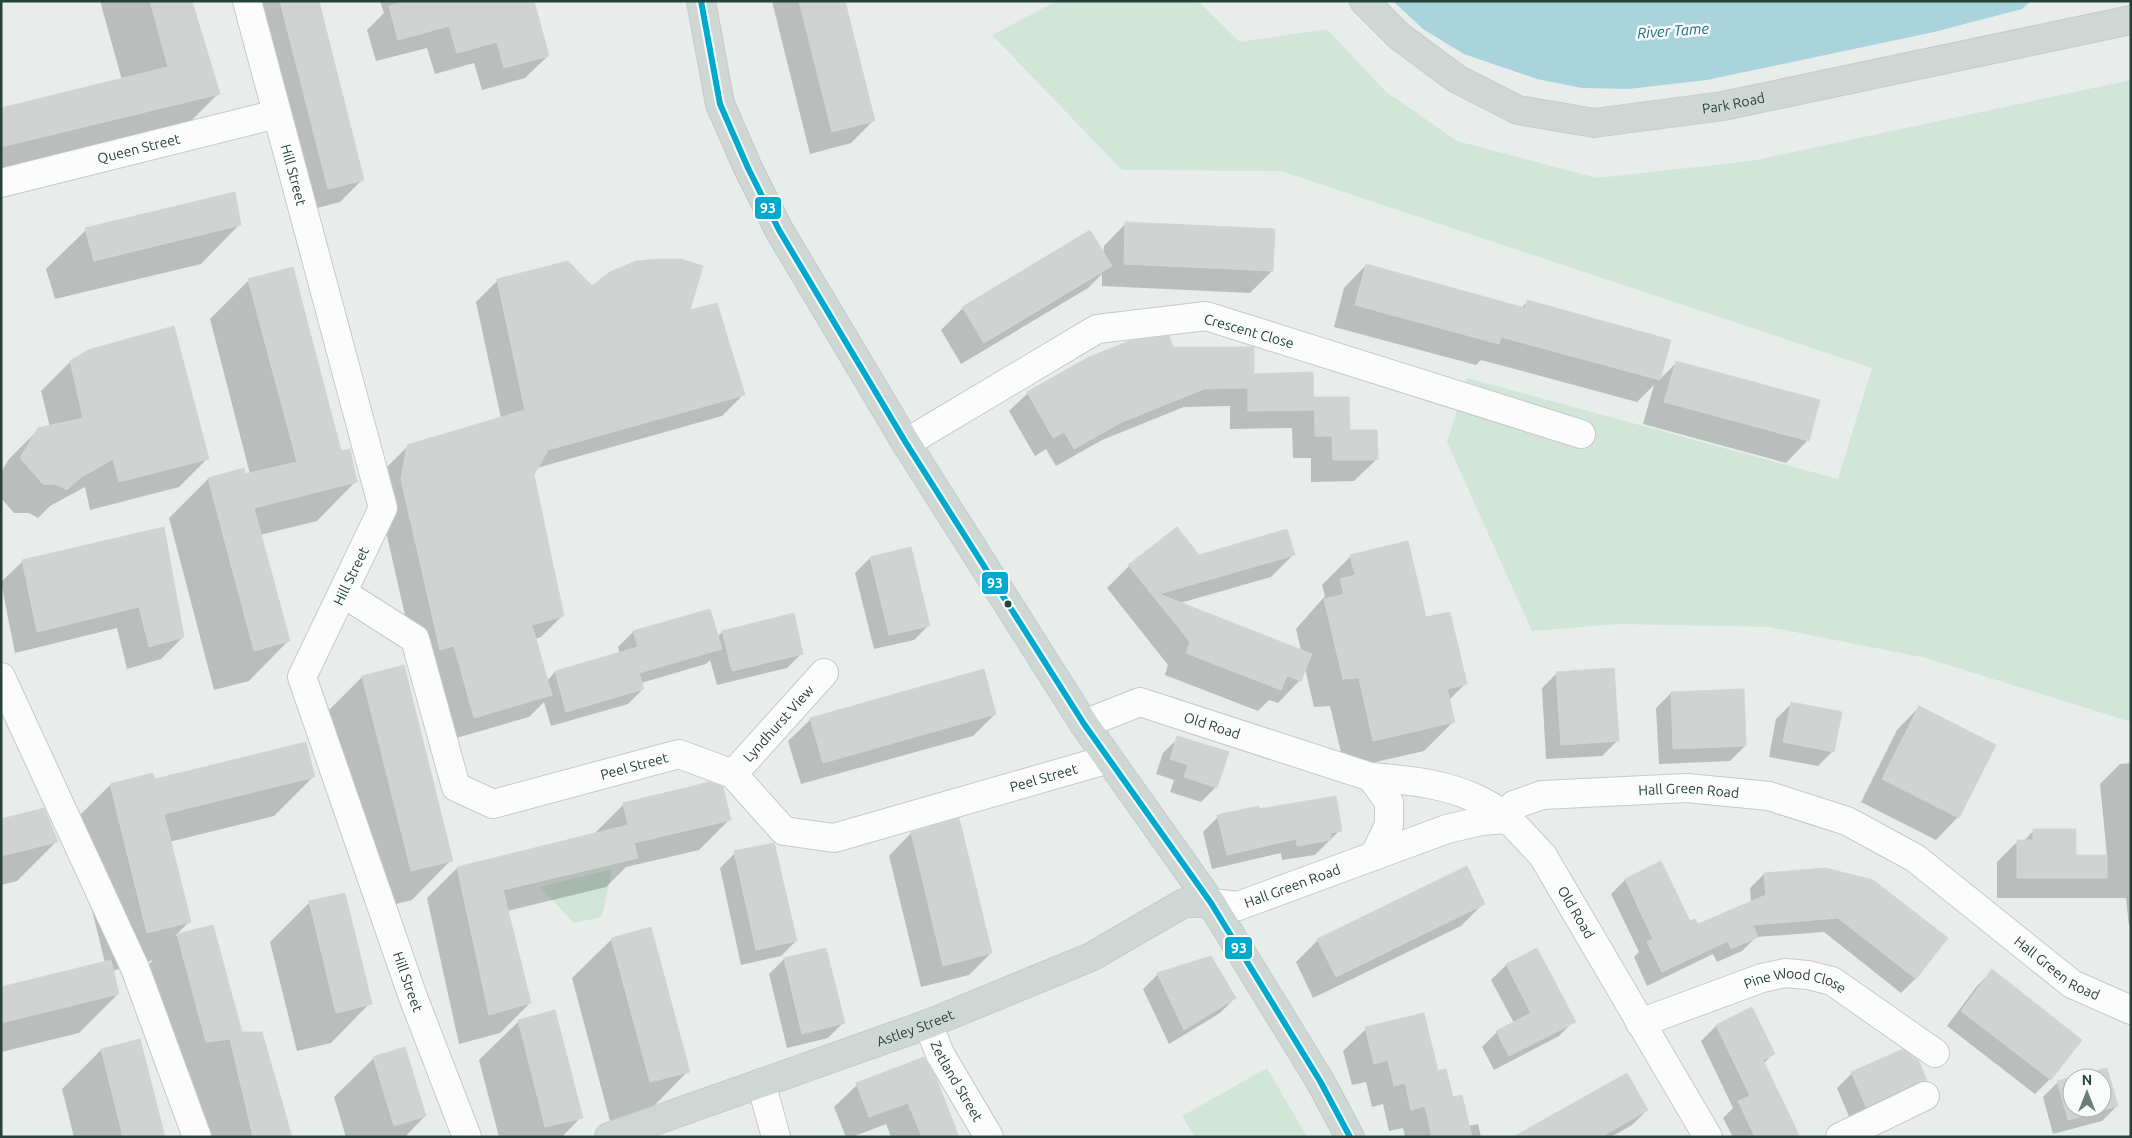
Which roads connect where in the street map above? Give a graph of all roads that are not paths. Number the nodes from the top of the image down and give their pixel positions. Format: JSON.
{"nodes":[{"id":1,"x":247,"y":1,"type":"edge"},
{"id":2,"x":700,"y":1,"type":"edge"},
{"id":3,"x":1364,"y":1,"type":"edge"},
{"id":4,"x":2131,"y":20,"type":"edge"},
{"id":5,"x":277,"y":114,"type":"junction"},
{"id":6,"x":1,"y":183,"type":"edge"},
{"id":7,"x":1581,"y":434,"type":"dead end"},
{"id":8,"x":906,"y":443,"type":"junction"},
{"id":9,"x":343,"y":593,"type":"junction"},
{"id":10,"x":824,"y":673,"type":"dead end"},
{"id":11,"x":1,"y":677,"type":"edge"},
{"id":12,"x":1084,"y":724,"type":"junction"},
{"id":13,"x":1109,"y":759,"type":"junction"},
{"id":14,"x":733,"y":774,"type":"junction"},
{"id":15,"x":1372,"y":777,"type":"junction"},
{"id":16,"x":1508,"y":819,"type":"junction"},
{"id":17,"x":1374,"y":856,"type":"junction"},
{"id":18,"x":1211,"y":903,"type":"junction"},
{"id":19,"x":2131,"y":1010,"type":"edge"},
{"id":20,"x":1640,"y":1023,"type":"junction"},
{"id":21,"x":928,"y":1024,"type":"junction"},
{"id":22,"x":1935,"y":1053,"type":"dead end"},
{"id":23,"x":761,"y":1083,"type":"junction"},
{"id":24,"x":1925,"y":1096,"type":"dead end"},
{"id":25,"x":1701,"y":1135,"type":"edge"},
{"id":26,"x":197,"y":1137,"type":"edge"},
{"id":27,"x":467,"y":1137,"type":"edge"},
{"id":28,"x":609,"y":1137,"type":"edge"},
{"id":29,"x":776,"y":1137,"type":"edge"},
{"id":30,"x":989,"y":1137,"type":"edge"},
{"id":31,"x":1350,"y":1137,"type":"edge"},
{"id":32,"x":1840,"y":1137,"type":"edge"}],
"edges":[{"from":1,"to":5,"type":"street","name":"Hill Street"},
{"from":2,"to":8,"type":"main road"},
{"from":3,"to":4,"type":"main road","name":"Park Road"},
{"from":5,"to":6,"type":"street","name":"Queen Street"},
{"from":5,"to":9,"type":"street","name":"Hill Street"},
{"from":7,"to":8,"type":"street","name":"Crescent Close"},
{"from":8,"to":12,"type":"main road"},
{"from":9,"to":14,"type":"street","name":"Peel Street"},
{"from":9,"to":27,"type":"street","name":"Hill Street"},
{"from":10,"to":14,"type":"street","name":"Lyndhurst View"},
{"from":11,"to":26,"type":"street"},
{"from":12,"to":13,"type":"main road"},
{"from":12,"to":15,"type":"street","name":"Old Road"},
{"from":13,"to":14,"type":"street","name":"Peel Street"},
{"from":13,"to":18,"type":"main road"},
{"from":15,"to":16,"type":"street","name":"Old Road"},
{"from":15,"to":17,"type":"street"},
{"from":16,"to":17,"type":"street","name":"Hall Green Road"},
{"from":16,"to":19,"type":"street","name":"Hall Green Road"},
{"from":16,"to":20,"type":"street","name":"Old Road"},
{"from":17,"to":18,"type":"street","name":"Hall Green Road"},
{"from":18,"to":21,"type":"main road","name":"Astley Street"},
{"from":18,"to":31,"type":"main road"},
{"from":20,"to":22,"type":"street","name":"Pine Wood Close"},
{"from":20,"to":25,"type":"street","name":"Old Road"},
{"from":21,"to":23,"type":"main road","name":"Astley Street"},
{"from":21,"to":30,"type":"street","name":"Zetland Street"},
{"from":23,"to":28,"type":"main road","name":"Astley Street"},
{"from":23,"to":29,"type":"street"},
{"from":24,"to":32,"type":"street"}]}
